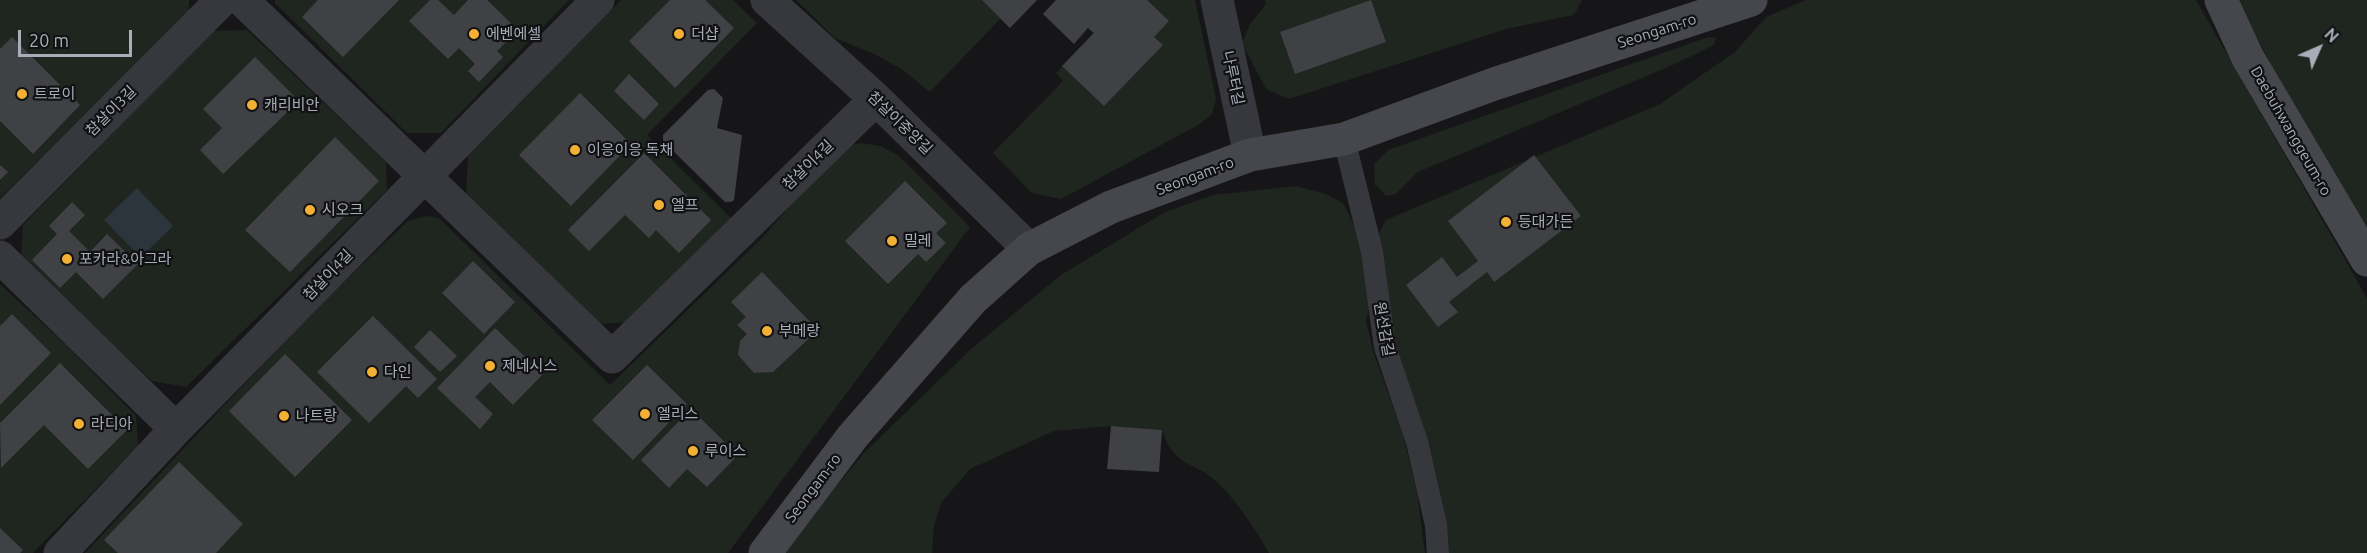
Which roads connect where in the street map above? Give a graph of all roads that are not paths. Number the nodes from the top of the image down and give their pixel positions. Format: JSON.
{"nodes":[{"id":1,"x":222,"y":0,"type":"edge"},
{"id":2,"x":242,"y":0,"type":"edge"},
{"id":3,"x":598,"y":0,"type":"edge"},
{"id":4,"x":767,"y":0,"type":"edge"},
{"id":5,"x":1217,"y":0,"type":"edge"},
{"id":6,"x":1751,"y":0,"type":"edge"},
{"id":7,"x":2221,"y":0,"type":"edge"},
{"id":8,"x":876,"y":99,"type":"junction"},
{"id":9,"x":1344,"y":139,"type":"junction"},
{"id":10,"x":1250,"y":155,"type":"junction"},
{"id":11,"x":424,"y":177,"type":"junction"},
{"id":12,"x":0,"y":223,"type":"edge"},
{"id":13,"x":1029,"y":249,"type":"junction"},
{"id":14,"x":0,"y":258,"type":"edge"},
{"id":15,"x":2367,"y":260,"type":"edge"},
{"id":16,"x":176,"y":429,"type":"junction"},
{"id":17,"x":60,"y":553,"type":"edge"},
{"id":18,"x":765,"y":553,"type":"edge"},
{"id":19,"x":1438,"y":553,"type":"edge"}],
"edges":[{"from":1,"to":12,"type":"street","name":"참살이3길"},
{"from":2,"to":11,"type":"street"},
{"from":3,"to":11,"type":"street","name":"참살이4길"},
{"from":4,"to":8,"type":"street","name":"참살이중앙길"},
{"from":5,"to":10,"type":"street","name":"나루터길"},
{"from":6,"to":9,"type":"street","name":"Seongam-ro"},
{"from":7,"to":15,"type":"street","name":"Daebuhwanggeum-ro"},
{"from":8,"to":11,"type":"street","name":"참살이4길"},
{"from":8,"to":13,"type":"street","name":"참살이중앙길"},
{"from":9,"to":10,"type":"street","name":"Seongam-ro"},
{"from":9,"to":19,"type":"lane","name":"원선감길"},
{"from":10,"to":13,"type":"street","name":"Seongam-ro"},
{"from":11,"to":16,"type":"street","name":"참살이4길"},
{"from":13,"to":18,"type":"street","name":"Seongam-ro"},
{"from":14,"to":16,"type":"street"},
{"from":16,"to":17,"type":"street","name":"참살이4길"}]}
